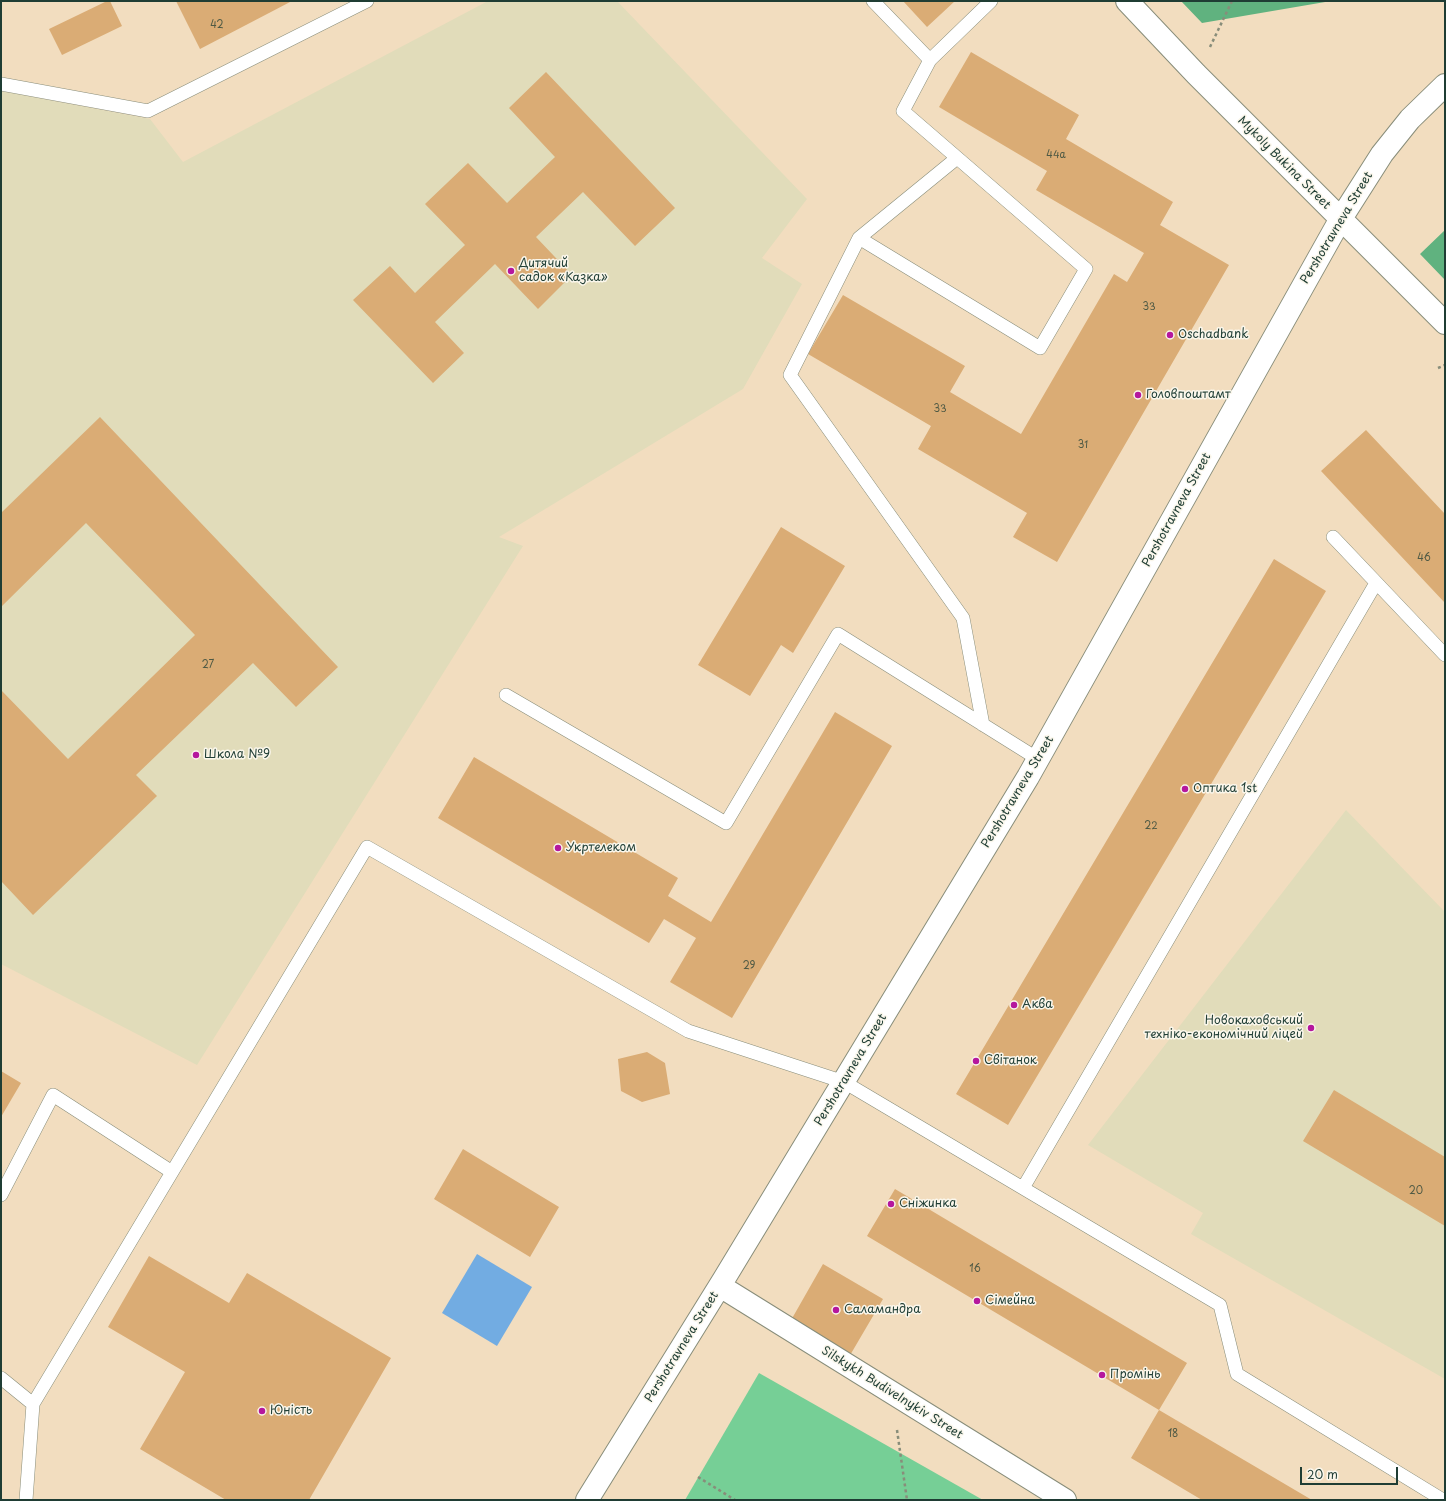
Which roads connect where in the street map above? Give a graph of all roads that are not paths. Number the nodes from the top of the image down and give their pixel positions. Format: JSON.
{"nodes":[{"id":1,"x":367,"y":1,"type":"edge"},
{"id":2,"x":873,"y":1,"type":"edge"},
{"id":3,"x":991,"y":1,"type":"edge"},
{"id":4,"x":1127,"y":1,"type":"edge"},
{"id":5,"x":930,"y":60,"type":"junction"},
{"id":6,"x":1,"y":84,"type":"edge"},
{"id":7,"x":1445,"y":85,"type":"edge"},
{"id":8,"x":957,"y":158,"type":"junction"},
{"id":9,"x":1340,"y":220,"type":"junction"},
{"id":10,"x":859,"y":238,"type":"junction"},
{"id":11,"x":1445,"y":322,"type":"edge"},
{"id":12,"x":1333,"y":537,"type":"dead end"},
{"id":13,"x":1376,"y":583,"type":"junction"},
{"id":14,"x":1445,"y":655,"type":"edge"},
{"id":15,"x":506,"y":695,"type":"dead end"},
{"id":16,"x":983,"y":725,"type":"junction"},
{"id":17,"x":1038,"y":759,"type":"junction"},
{"id":18,"x":844,"y":1082,"type":"junction"},
{"id":19,"x":172,"y":1172,"type":"junction"},
{"id":20,"x":1023,"y":1188,"type":"junction"},
{"id":21,"x":1,"y":1195,"type":"edge"},
{"id":22,"x":720,"y":1286,"type":"junction"},
{"id":23,"x":1,"y":1378,"type":"edge"},
{"id":24,"x":33,"y":1404,"type":"junction"},
{"id":25,"x":26,"y":1500,"type":"edge"},
{"id":26,"x":587,"y":1500,"type":"edge"},
{"id":27,"x":1065,"y":1500,"type":"edge"},
{"id":28,"x":1443,"y":1500,"type":"edge"}],
"edges":[{"from":1,"to":6,"type":"lane"},
{"from":2,"to":5,"type":"lane"},
{"from":3,"to":5,"type":"lane"},
{"from":4,"to":9,"type":"street","name":"Mykoly Bukina Street"},
{"from":5,"to":8,"type":"lane"},
{"from":7,"to":9,"type":"street","name":"Pershotravneva Street"},
{"from":8,"to":10,"type":"lane"},
{"from":8,"to":10,"type":"lane"},
{"from":9,"to":11,"type":"street","name":"Mykoly Bukina Street"},
{"from":9,"to":17,"type":"street","name":"Pershotravneva Street"},
{"from":10,"to":16,"type":"lane"},
{"from":12,"to":13,"type":"lane"},
{"from":13,"to":14,"type":"lane"},
{"from":13,"to":20,"type":"lane"},
{"from":15,"to":16,"type":"lane"},
{"from":16,"to":17,"type":"lane"},
{"from":17,"to":18,"type":"street","name":"Pershotravneva Street"},
{"from":18,"to":19,"type":"lane"},
{"from":18,"to":20,"type":"lane"},
{"from":18,"to":22,"type":"street","name":"Pershotravneva Street"},
{"from":19,"to":21,"type":"lane"},
{"from":19,"to":24,"type":"lane"},
{"from":20,"to":28,"type":"lane"},
{"from":22,"to":26,"type":"street","name":"Pershotravneva Street"},
{"from":22,"to":27,"type":"street","name":"Silskykh Budivelnykiv Street"},
{"from":23,"to":24,"type":"lane"},
{"from":24,"to":25,"type":"lane"}]}
